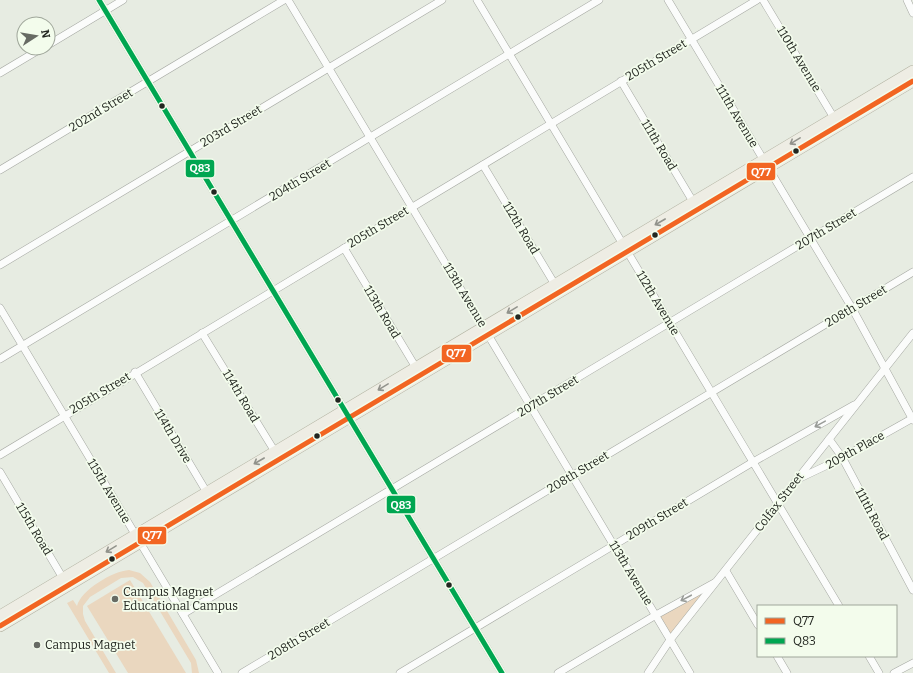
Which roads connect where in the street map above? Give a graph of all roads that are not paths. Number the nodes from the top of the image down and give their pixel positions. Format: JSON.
{"nodes":[{"id":1,"x":99,"y":0,"type":"edge"},
{"id":2,"x":123,"y":0,"type":"edge"},
{"id":3,"x":284,"y":0,"type":"edge"},
{"id":4,"x":288,"y":0,"type":"edge"},
{"id":5,"x":442,"y":0,"type":"edge"},
{"id":6,"x":477,"y":0,"type":"edge"},
{"id":7,"x":599,"y":0,"type":"edge"},
{"id":8,"x":668,"y":0,"type":"edge"},
{"id":9,"x":757,"y":0,"type":"edge"},
{"id":10,"x":763,"y":0,"type":"edge"},
{"id":11,"x":907,"y":0,"type":"edge"},
{"id":12,"x":106,"y":10,"type":"junction"},
{"id":13,"x":913,"y":13,"type":"edge"},
{"id":14,"x":691,"y":39,"type":"junction"},
{"id":15,"x":56,"y":40,"type":"edge"},
{"id":16,"x":509,"y":54,"type":"junction"},
{"id":17,"x":29,"y":56,"type":"edge"},
{"id":18,"x":329,"y":68,"type":"junction"},
{"id":19,"x":913,"y":71,"type":"edge"},
{"id":20,"x":0,"y":73,"type":"edge"},
{"id":21,"x":621,"y":81,"type":"junction"},
{"id":22,"x":913,"y":81,"type":"edge"},
{"id":23,"x":148,"y":82,"type":"junction"},
{"id":24,"x":834,"y":118,"type":"junction"},
{"id":25,"x":551,"y":124,"type":"junction"},
{"id":26,"x":370,"y":137,"type":"junction"},
{"id":27,"x":189,"y":151,"type":"junction"},
{"id":28,"x":766,"y":163,"type":"junction"},
{"id":29,"x":483,"y":165,"type":"junction"},
{"id":30,"x":0,"y":170,"type":"edge"},
{"id":31,"x":913,"y":177,"type":"edge"},
{"id":32,"x":695,"y":206,"type":"junction"},
{"id":33,"x":412,"y":207,"type":"junction"},
{"id":34,"x":231,"y":221,"type":"junction"},
{"id":35,"x":810,"y":238,"type":"junction"},
{"id":36,"x":625,"y":247,"type":"junction"},
{"id":37,"x":344,"y":248,"type":"junction"},
{"id":38,"x":0,"y":265,"type":"edge"},
{"id":39,"x":913,"y":272,"type":"edge"},
{"id":40,"x":557,"y":288,"type":"junction"},
{"id":41,"x":273,"y":290,"type":"junction"},
{"id":42,"x":0,"y":308,"type":"edge"},
{"id":43,"x":852,"y":308,"type":"junction"},
{"id":44,"x":670,"y":323,"type":"junction"},
{"id":45,"x":487,"y":331,"type":"junction"},
{"id":46,"x":202,"y":333,"type":"junction"},
{"id":47,"x":913,"y":333,"type":"edge"},
{"id":48,"x":23,"y":346,"type":"junction"},
{"id":49,"x":0,"y":359,"type":"edge"},
{"id":50,"x":886,"y":367,"type":"junction"},
{"id":51,"x":135,"y":372,"type":"junction"},
{"id":52,"x":419,"y":372,"type":"junction"},
{"id":53,"x":711,"y":392,"type":"junction"},
{"id":54,"x":854,"y":405,"type":"junction"},
{"id":55,"x":531,"y":406,"type":"junction"},
{"id":56,"x":347,"y":414,"type":"junction"},
{"id":57,"x":64,"y":415,"type":"junction"},
{"id":58,"x":913,"y":419,"type":"edge"},
{"id":59,"x":829,"y":439,"type":"junction"},
{"id":60,"x":0,"y":455,"type":"edge"},
{"id":61,"x":277,"y":456,"type":"junction"},
{"id":62,"x":842,"y":457,"type":"junction"},
{"id":63,"x":753,"y":462,"type":"junction"},
{"id":64,"x":0,"y":472,"type":"edge"},
{"id":65,"x":573,"y":475,"type":"junction"},
{"id":66,"x":797,"y":479,"type":"junction"},
{"id":67,"x":392,"y":489,"type":"junction"},
{"id":68,"x":209,"y":496,"type":"junction"},
{"id":69,"x":778,"y":504,"type":"junction"},
{"id":70,"x":138,"y":538,"type":"junction"},
{"id":71,"x":614,"y":545,"type":"junction"},
{"id":72,"x":433,"y":559,"type":"junction"},
{"id":73,"x":726,"y":571,"type":"junction"},
{"id":74,"x":65,"y":582,"type":"junction"},
{"id":75,"x":716,"y":582,"type":"junction"},
{"id":76,"x":913,"y":590,"type":"edge"},
{"id":77,"x":838,"y":605,"type":"edge"},
{"id":78,"x":183,"y":614,"type":"junction"},
{"id":79,"x":656,"y":615,"type":"junction"},
{"id":80,"x":0,"y":623,"type":"edge"},
{"id":81,"x":757,"y":623,"type":"edge"},
{"id":82,"x":475,"y":628,"type":"junction"},
{"id":83,"x":670,"y":640,"type":"junction"},
{"id":84,"x":778,"y":657,"type":"edge"},
{"id":85,"x":870,"y":657,"type":"edge"},
{"id":86,"x":913,"y":663,"type":"edge"},
{"id":87,"x":218,"y":673,"type":"edge"},
{"id":88,"x":242,"y":673,"type":"edge"},
{"id":89,"x":400,"y":673,"type":"edge"},
{"id":90,"x":502,"y":673,"type":"edge"},
{"id":91,"x":558,"y":673,"type":"edge"},
{"id":92,"x":648,"y":673,"type":"edge"},
{"id":93,"x":690,"y":673,"type":"edge"},
{"id":94,"x":787,"y":673,"type":"edge"},
{"id":95,"x":879,"y":673,"type":"edge"},
{"id":96,"x":894,"y":673,"type":"edge"}],
"edges":[{"from":1,"to":12,"type":"street"},
{"from":2,"to":12,"type":"street"},
{"from":3,"to":23,"type":"street","name":"202nd Street"},
{"from":4,"to":18,"type":"street","name":"113th Avenue"},
{"from":5,"to":18,"type":"street","name":"203rd Street"},
{"from":6,"to":16,"type":"street","name":"112th Avenue"},
{"from":7,"to":16,"type":"street","name":"204th Street"},
{"from":8,"to":14,"type":"street","name":"111th Avenue"},
{"from":9,"to":14,"type":"street","name":"205th Street"},
{"from":10,"to":24,"type":"street","name":"110th Avenue"},
{"from":11,"to":13,"type":"street"},
{"from":12,"to":15,"type":"street"},
{"from":12,"to":23,"type":"street"},
{"from":14,"to":21,"type":"street","name":"205th Street"},
{"from":14,"to":28,"type":"street","name":"111th Avenue"},
{"from":16,"to":25,"type":"street","name":"112th Avenue"},
{"from":16,"to":26,"type":"street","name":"204th Street"},
{"from":17,"to":20,"type":"street"},
{"from":18,"to":26,"type":"street","name":"113th Avenue"},
{"from":18,"to":27,"type":"street","name":"203rd Street"},
{"from":19,"to":24,"type":"main road"},
{"from":21,"to":25,"type":"street","name":"205th Street"},
{"from":21,"to":32,"type":"street","name":"111th Road"},
{"from":22,"to":28,"type":"main road"},
{"from":23,"to":27,"type":"street"},
{"from":23,"to":30,"type":"street","name":"202nd Street"},
{"from":24,"to":28,"type":"main road","one_way":true},
{"from":25,"to":29,"type":"street","name":"205th Street"},
{"from":25,"to":36,"type":"street","name":"112th Avenue"},
{"from":26,"to":33,"type":"street","name":"113th Avenue"},
{"from":26,"to":34,"type":"street","name":"204th Street"},
{"from":27,"to":34,"type":"street"},
{"from":27,"to":38,"type":"street","name":"203rd Street"},
{"from":28,"to":32,"type":"main road"},
{"from":28,"to":35,"type":"street","name":"111th Avenue"},
{"from":29,"to":33,"type":"street","name":"205th Street"},
{"from":29,"to":40,"type":"street","name":"112th Road"},
{"from":31,"to":35,"type":"street","name":"207th Street"},
{"from":32,"to":36,"type":"main road"},
{"from":33,"to":37,"type":"street","name":"205th Street"},
{"from":33,"to":45,"type":"street","name":"113th Avenue"},
{"from":34,"to":41,"type":"street"},
{"from":34,"to":48,"type":"street","name":"204th Street"},
{"from":35,"to":43,"type":"street","name":"111th Avenue"},
{"from":35,"to":44,"type":"street","name":"207th Street"},
{"from":36,"to":40,"type":"main road"},
{"from":36,"to":44,"type":"street","name":"112th Avenue"},
{"from":37,"to":41,"type":"street","name":"205th Street"},
{"from":37,"to":52,"type":"street","name":"113th Road"},
{"from":39,"to":43,"type":"street","name":"208th Street"},
{"from":40,"to":45,"type":"main road"},
{"from":41,"to":46,"type":"street","name":"205th Street"},
{"from":41,"to":56,"type":"street"},
{"from":42,"to":48,"type":"street","name":"115th Avenue"},
{"from":43,"to":50,"type":"street","name":"111th Avenue"},
{"from":43,"to":53,"type":"street","name":"208th Street"},
{"from":44,"to":53,"type":"street","name":"112th Avenue"},
{"from":44,"to":55,"type":"street","name":"207th Street"},
{"from":45,"to":52,"type":"main road"},
{"from":45,"to":55,"type":"street","name":"113th Avenue"},
{"from":46,"to":51,"type":"street","name":"205th Street"},
{"from":46,"to":61,"type":"street","name":"114th Road"},
{"from":47,"to":50,"type":"street","name":"Colfax Street"},
{"from":48,"to":49,"type":"street","name":"204th Street"},
{"from":48,"to":57,"type":"street","name":"115th Avenue"},
{"from":50,"to":54,"type":"street","name":"Colfax Street"},
{"from":50,"to":58,"type":"street","name":"111th Avenue"},
{"from":51,"to":57,"type":"street","name":"205th Street"},
{"from":51,"to":68,"type":"street","name":"114th Drive"},
{"from":52,"to":56,"type":"main road"},
{"from":53,"to":63,"type":"street","name":"112th Avenue"},
{"from":53,"to":65,"type":"street","name":"208th Street"},
{"from":54,"to":59,"type":"street","name":"Colfax Street"},
{"from":54,"to":63,"type":"street","name":"209th Street","one_way":true},
{"from":55,"to":65,"type":"street","name":"113th Avenue"},
{"from":55,"to":67,"type":"street","name":"207th Street"},
{"from":56,"to":61,"type":"main road"},
{"from":56,"to":67,"type":"street"},
{"from":57,"to":60,"type":"street","name":"205th Street"},
{"from":57,"to":70,"type":"street","name":"115th Avenue"},
{"from":58,"to":62,"type":"street","name":"209th Place"},
{"from":59,"to":62,"type":"street","name":"111th Road"},
{"from":59,"to":66,"type":"street","name":"Colfax Street"},
{"from":61,"to":68,"type":"main road"},
{"from":62,"to":66,"type":"street","name":"209th Place"},
{"from":62,"to":76,"type":"street","name":"111th Road"},
{"from":63,"to":69,"type":"street","name":"112th Avenue"},
{"from":63,"to":71,"type":"street","name":"209th Street"},
{"from":64,"to":74,"type":"street","name":"115th Road"},
{"from":65,"to":71,"type":"street","name":"113th Avenue"},
{"from":65,"to":72,"type":"street","name":"208th Street"},
{"from":66,"to":69,"type":"street","name":"Colfax Street"},
{"from":67,"to":72,"type":"street"},
{"from":67,"to":78,"type":"street","name":"207th Street"},
{"from":68,"to":70,"type":"main road"},
{"from":69,"to":73,"type":"street","name":"Colfax Street"},
{"from":69,"to":77,"type":"street","name":"112th Avenue"},
{"from":70,"to":74,"type":"main road"},
{"from":70,"to":78,"type":"street","name":"115th Avenue"},
{"from":71,"to":79,"type":"street","name":"113th Avenue"},
{"from":71,"to":82,"type":"street","name":"209th Street"},
{"from":72,"to":82,"type":"street"},
{"from":72,"to":88,"type":"street","name":"208th Street"},
{"from":73,"to":75,"type":"street","name":"Colfax Street"},
{"from":73,"to":81,"type":"street"},
{"from":74,"to":80,"type":"main road"},
{"from":75,"to":79,"type":"street","one_way":true},
{"from":75,"to":83,"type":"street","name":"Colfax Street"},
{"from":78,"to":87,"type":"street","name":"115th Avenue"},
{"from":79,"to":83,"type":"street","name":"113th Avenue"},
{"from":79,"to":91,"type":"street"},
{"from":82,"to":89,"type":"street","name":"209th Street"},
{"from":82,"to":90,"type":"street"},
{"from":83,"to":92,"type":"street","name":"Colfax Street"},
{"from":83,"to":93,"type":"street","name":"113th Avenue"},
{"from":84,"to":94,"type":"street"},
{"from":85,"to":95,"type":"street"},
{"from":86,"to":96,"type":"street"}]}
